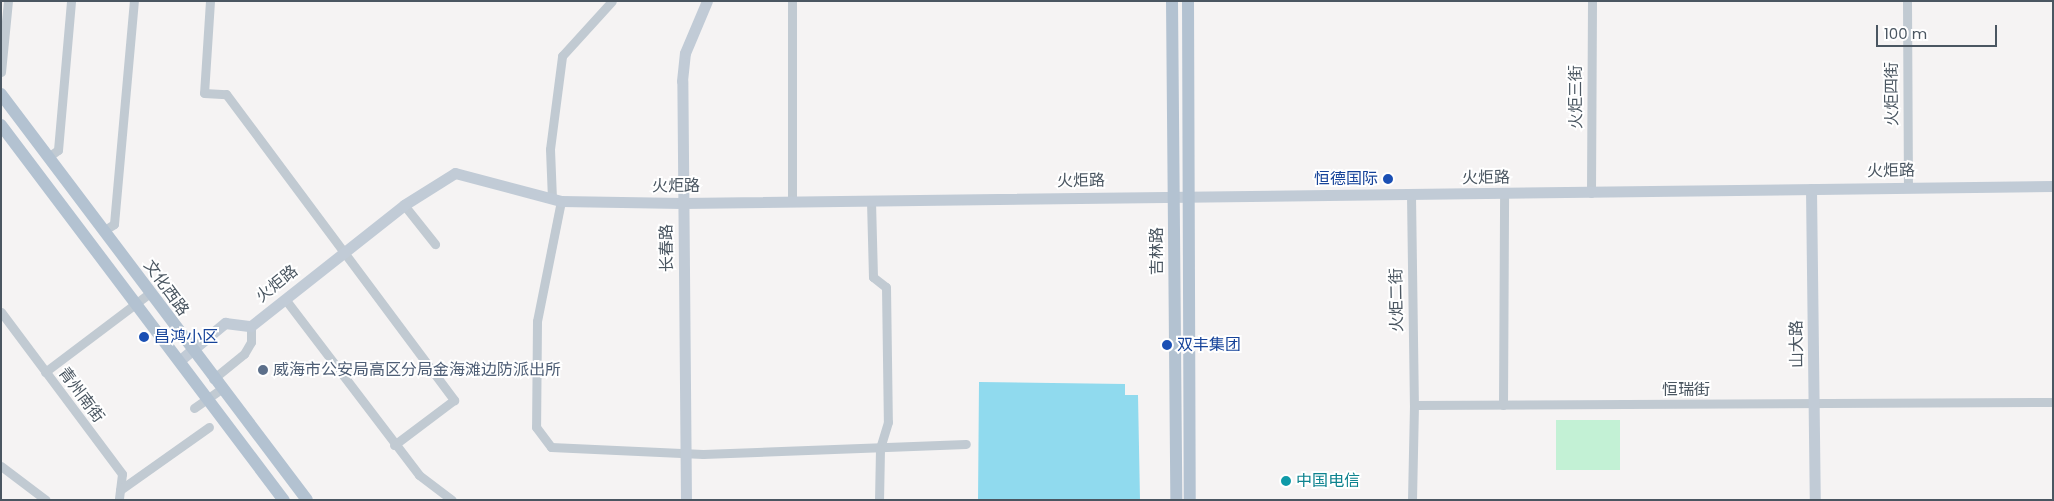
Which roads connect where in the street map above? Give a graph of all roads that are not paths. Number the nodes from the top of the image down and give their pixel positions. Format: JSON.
{"nodes":[{"id":1,"x":8,"y":1,"type":"edge"},
{"id":2,"x":71,"y":1,"type":"edge"},
{"id":3,"x":134,"y":1,"type":"edge"},
{"id":4,"x":210,"y":1,"type":"edge"},
{"id":5,"x":612,"y":1,"type":"edge"},
{"id":6,"x":707,"y":1,"type":"edge"},
{"id":7,"x":792,"y":1,"type":"edge"},
{"id":8,"x":1172,"y":1,"type":"edge"},
{"id":9,"x":1188,"y":1,"type":"edge"},
{"id":10,"x":1592,"y":1,"type":"edge"},
{"id":11,"x":1907,"y":1,"type":"edge"},
{"id":12,"x":1,"y":72,"type":"edge"},
{"id":13,"x":1,"y":94,"type":"edge"},
{"id":14,"x":1,"y":125,"type":"edge"},
{"id":15,"x":48,"y":157,"type":"junction"},
{"id":16,"x":1908,"y":186,"type":"junction"},
{"id":17,"x":2053,"y":186,"type":"edge"},
{"id":18,"x":1812,"y":188,"type":"junction"},
{"id":19,"x":1591,"y":193,"type":"junction"},
{"id":20,"x":1504,"y":194,"type":"junction"},
{"id":21,"x":1188,"y":195,"type":"junction"},
{"id":22,"x":1410,"y":195,"type":"junction"},
{"id":23,"x":1173,"y":196,"type":"junction"},
{"id":24,"x":556,"y":200,"type":"junction"},
{"id":25,"x":871,"y":201,"type":"junction"},
{"id":26,"x":792,"y":202,"type":"junction"},
{"id":27,"x":682,"y":203,"type":"junction"},
{"id":28,"x":404,"y":205,"type":"junction"},
{"id":29,"x":103,"y":231,"type":"junction"},
{"id":30,"x":435,"y":244,"type":"dead end"},
{"id":31,"x":344,"y":251,"type":"junction"},
{"id":32,"x":150,"y":293,"type":"junction"},
{"id":33,"x":285,"y":299,"type":"junction"},
{"id":34,"x":135,"y":304,"type":"junction"},
{"id":35,"x":1,"y":312,"type":"edge"},
{"id":36,"x":251,"y":326,"type":"junction"},
{"id":37,"x":192,"y":350,"type":"junction"},
{"id":38,"x":179,"y":361,"type":"junction"},
{"id":39,"x":45,"y":372,"type":"junction"},
{"id":40,"x":217,"y":384,"type":"junction"},
{"id":41,"x":208,"y":398,"type":"junction"},
{"id":42,"x":2053,"y":402,"type":"edge"},
{"id":43,"x":1814,"y":404,"type":"junction"},
{"id":44,"x":1414,"y":405,"type":"junction"},
{"id":45,"x":1504,"y":405,"type":"junction"},
{"id":46,"x":194,"y":408,"type":"dead end"},
{"id":47,"x":209,"y":427,"type":"dead end"},
{"id":48,"x":966,"y":444,"type":"dead end"},
{"id":49,"x":394,"y":445,"type":"junction"},
{"id":50,"x":880,"y":449,"type":"junction"},
{"id":51,"x":685,"y":452,"type":"junction"},
{"id":52,"x":1,"y":466,"type":"edge"},
{"id":53,"x":120,"y":490,"type":"junction"},
{"id":54,"x":46,"y":500,"type":"edge"},
{"id":55,"x":119,"y":500,"type":"edge"},
{"id":56,"x":284,"y":500,"type":"edge"},
{"id":57,"x":307,"y":500,"type":"edge"},
{"id":58,"x":452,"y":500,"type":"edge"},
{"id":59,"x":686,"y":500,"type":"edge"},
{"id":60,"x":879,"y":500,"type":"edge"},
{"id":61,"x":1176,"y":500,"type":"edge"},
{"id":62,"x":1190,"y":500,"type":"edge"},
{"id":63,"x":1412,"y":500,"type":"edge"},
{"id":64,"x":1815,"y":500,"type":"edge"}],
"edges":[{"from":1,"to":12,"type":"street"},
{"from":2,"to":15,"type":"street"},
{"from":3,"to":29,"type":"street"},
{"from":4,"to":31,"type":"street"},
{"from":5,"to":24,"type":"street"},
{"from":6,"to":27,"type":"main road","name":"长春路"},
{"from":7,"to":26,"type":"street"},
{"from":8,"to":23,"type":"main road","name":"吉林路"},
{"from":9,"to":21,"type":"main road","name":"吉林路"},
{"from":10,"to":19,"type":"street","name":"火炬三街"},
{"from":11,"to":16,"type":"street","name":"火炬四街"},
{"from":13,"to":15,"type":"main road","name":"文化西路"},
{"from":14,"to":34,"type":"main road","name":"文化西路"},
{"from":15,"to":29,"type":"main road","name":"文化西路"},
{"from":16,"to":17,"type":"main road","name":"火炬路"},
{"from":16,"to":18,"type":"main road","name":"火炬路"},
{"from":18,"to":19,"type":"main road","name":"火炬路"},
{"from":18,"to":43,"type":"main road","name":"山大路"},
{"from":19,"to":20,"type":"main road","name":"火炬路"},
{"from":20,"to":22,"type":"main road","name":"火炬路"},
{"from":20,"to":45,"type":"street"},
{"from":21,"to":22,"type":"main road","name":"火炬路"},
{"from":21,"to":23,"type":"main road","name":"火炬路"},
{"from":21,"to":62,"type":"main road","name":"吉林路"},
{"from":22,"to":44,"type":"street","name":"火炬二街"},
{"from":23,"to":25,"type":"main road","name":"火炬路"},
{"from":23,"to":61,"type":"main road","name":"吉林路"},
{"from":24,"to":27,"type":"main road","name":"火炬路"},
{"from":24,"to":28,"type":"main road","name":"火炬路"},
{"from":24,"to":51,"type":"street"},
{"from":25,"to":26,"type":"main road","name":"火炬路"},
{"from":25,"to":50,"type":"street"},
{"from":26,"to":27,"type":"main road","name":"火炬路"},
{"from":27,"to":51,"type":"main road","name":"长春路"},
{"from":28,"to":30,"type":"street"},
{"from":28,"to":31,"type":"main road","name":"火炬路"},
{"from":29,"to":32,"type":"main road","name":"文化西路"},
{"from":31,"to":33,"type":"main road","name":"火炬路"},
{"from":31,"to":49,"type":"street"},
{"from":32,"to":34,"type":"street"},
{"from":32,"to":37,"type":"main road","name":"文化西路"},
{"from":33,"to":36,"type":"main road","name":"火炬路"},
{"from":33,"to":49,"type":"street"},
{"from":34,"to":38,"type":"main road","name":"文化西路"},
{"from":34,"to":39,"type":"street"},
{"from":35,"to":39,"type":"street","name":"青州南街"},
{"from":36,"to":37,"type":"main road","name":"火炬路"},
{"from":36,"to":40,"type":"street"},
{"from":37,"to":38,"type":"main road","name":"火炬路"},
{"from":37,"to":40,"type":"main road","name":"文化西路"},
{"from":38,"to":41,"type":"main road","name":"文化西路"},
{"from":39,"to":53,"type":"street","name":"青州南街"},
{"from":40,"to":41,"type":"street"},
{"from":40,"to":57,"type":"main road","name":"文化西路"},
{"from":41,"to":46,"type":"street"},
{"from":41,"to":56,"type":"main road","name":"文化西路"},
{"from":42,"to":43,"type":"street","name":"恒瑞街"},
{"from":43,"to":45,"type":"street","name":"恒瑞街"},
{"from":43,"to":64,"type":"main road","name":"山大路"},
{"from":44,"to":45,"type":"street","name":"恒瑞街"},
{"from":44,"to":63,"type":"street"},
{"from":47,"to":53,"type":"street"},
{"from":48,"to":50,"type":"street"},
{"from":49,"to":58,"type":"street"},
{"from":50,"to":51,"type":"street"},
{"from":50,"to":60,"type":"street"},
{"from":51,"to":59,"type":"main road","name":"长春路"},
{"from":52,"to":54,"type":"street"},
{"from":53,"to":55,"type":"street","name":"青州南街"}]}
